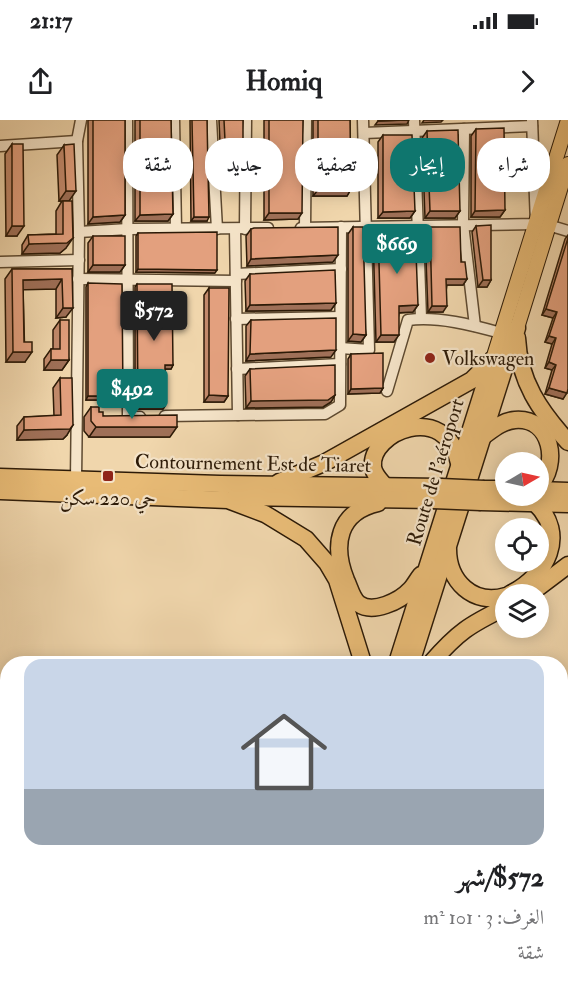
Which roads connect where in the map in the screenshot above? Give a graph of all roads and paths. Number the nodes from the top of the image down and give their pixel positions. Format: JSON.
{"nodes":[{"id":1,"x":81,"y":120,"type":"edge"},
{"id":2,"x":127,"y":120,"type":"edge"},
{"id":3,"x":174,"y":120,"type":"edge"},
{"id":4,"x":211,"y":120,"type":"edge"},
{"id":5,"x":246,"y":120,"type":"edge"},
{"id":6,"x":306,"y":120,"type":"edge"},
{"id":7,"x":363,"y":120,"type":"edge"},
{"id":8,"x":568,"y":120,"type":"edge"},
{"id":9,"x":532,"y":123,"type":"edge"},
{"id":10,"x":414,"y":126,"type":"edge"},
{"id":11,"x":464,"y":129,"type":"junction"},
{"id":12,"x":364,"y":133,"type":"junction"},
{"id":13,"x":77,"y":141,"type":"junction"},
{"id":14,"x":0,"y":146,"type":"edge"},
{"id":15,"x":568,"y":164,"type":"edge"},
{"id":16,"x":463,"y":224,"type":"junction"},
{"id":17,"x":542,"y":224,"type":"junction"},
{"id":18,"x":417,"y":225,"type":"junction"},
{"id":19,"x":366,"y":226,"type":"junction"},
{"id":20,"x":341,"y":227,"type":"junction"},
{"id":21,"x":305,"y":228,"type":"junction"},
{"id":22,"x":128,"y":229,"type":"junction"},
{"id":23,"x":176,"y":229,"type":"junction"},
{"id":24,"x":217,"y":229,"type":"junction"},
{"id":25,"x":240,"y":229,"type":"junction"},
{"id":26,"x":568,"y":231,"type":"edge"},
{"id":27,"x":79,"y":232,"type":"junction"},
{"id":28,"x":79,"y":260,"type":"junction"},
{"id":29,"x":0,"y":262,"type":"edge"},
{"id":30,"x":340,"y":269,"type":"junction"},
{"id":31,"x":236,"y":278,"type":"junction"},
{"id":32,"x":78,"y":279,"type":"junction"},
{"id":33,"x":128,"y":279,"type":"junction"},
{"id":34,"x":340,"y":317,"type":"junction"},
{"id":35,"x":420,"y":318,"type":"junction"},
{"id":36,"x":236,"y":319,"type":"junction"},
{"id":37,"x":475,"y":326,"type":"junction"},
{"id":38,"x":509,"y":331,"type":"junction"},
{"id":39,"x":340,"y":348,"type":"junction"},
{"id":40,"x":493,"y":359,"type":"junction"},
{"id":41,"x":340,"y":364,"type":"junction"},
{"id":42,"x":237,"y":369,"type":"junction"},
{"id":43,"x":387,"y":391,"type":"dead end"},
{"id":44,"x":483,"y":410,"type":"junction"},
{"id":45,"x":238,"y":415,"type":"junction"},
{"id":46,"x":482,"y":437,"type":"junction"},
{"id":47,"x":568,"y":442,"type":"edge"},
{"id":48,"x":459,"y":463,"type":"junction"},
{"id":49,"x":549,"y":463,"type":"edge"},
{"id":50,"x":0,"y":477,"type":"edge"},
{"id":51,"x":76,"y":479,"type":"junction"},
{"id":52,"x":270,"y":485,"type":"junction"},
{"id":53,"x":385,"y":486,"type":"junction"},
{"id":54,"x":0,"y":491,"type":"edge"},
{"id":55,"x":568,"y":491,"type":"edge"},
{"id":56,"x":495,"y":492,"type":"edge"},
{"id":57,"x":549,"y":492,"type":"edge"},
{"id":58,"x":437,"y":494,"type":"junction"},
{"id":59,"x":483,"y":495,"type":"junction"},
{"id":60,"x":495,"y":495,"type":"edge"},
{"id":61,"x":189,"y":497,"type":"junction"},
{"id":62,"x":549,"y":497,"type":"edge"},
{"id":63,"x":397,"y":499,"type":"junction"},
{"id":64,"x":568,"y":504,"type":"edge"},
{"id":65,"x":544,"y":506,"type":"edge"},
{"id":66,"x":448,"y":543,"type":"junction"},
{"id":67,"x":428,"y":564,"type":"junction"},
{"id":68,"x":568,"y":565,"type":"edge"},
{"id":69,"x":527,"y":584,"type":"edge"},
{"id":70,"x":542,"y":584,"type":"edge"},
{"id":71,"x":495,"y":598,"type":"edge"},
{"id":72,"x":495,"y":612,"type":"edge"},
{"id":73,"x":361,"y":656,"type":"edge"},
{"id":74,"x":399,"y":656,"type":"edge"},
{"id":75,"x":413,"y":656,"type":"edge"},
{"id":76,"x":437,"y":656,"type":"edge"}],
"edges":[{"from":1,"to":13,"type":"street"},
{"from":2,"to":22,"type":"street"},
{"from":3,"to":23,"type":"street"},
{"from":4,"to":24,"type":"street"},
{"from":5,"to":25,"type":"street"},
{"from":6,"to":21,"type":"street"},
{"from":7,"to":12,"type":"street"},
{"from":8,"to":17,"type":"main road"},
{"from":9,"to":11,"type":"street"},
{"from":9,"to":17,"type":"street"},
{"from":10,"to":11,"type":"street"},
{"from":10,"to":12,"type":"street"},
{"from":10,"to":18,"type":"street"},
{"from":11,"to":16,"type":"street"},
{"from":12,"to":19,"type":"street"},
{"from":13,"to":14,"type":"street"},
{"from":13,"to":27,"type":"street"},
{"from":15,"to":17,"type":"main road"},
{"from":16,"to":17,"type":"street"},
{"from":16,"to":18,"type":"street"},
{"from":16,"to":37,"type":"street"},
{"from":17,"to":26,"type":"street"},
{"from":17,"to":38,"type":"main road"},
{"from":18,"to":19,"type":"street"},
{"from":18,"to":35,"type":"street"},
{"from":19,"to":20,"type":"street"},
{"from":19,"to":39,"type":"street"},
{"from":20,"to":21,"type":"street"},
{"from":20,"to":30,"type":"street"},
{"from":21,"to":25,"type":"street"},
{"from":22,"to":23,"type":"street"},
{"from":22,"to":27,"type":"street"},
{"from":22,"to":33,"type":"street"},
{"from":23,"to":24,"type":"street"},
{"from":24,"to":25,"type":"street"},
{"from":25,"to":31,"type":"street"},
{"from":27,"to":28,"type":"street"},
{"from":28,"to":29,"type":"street"},
{"from":28,"to":32,"type":"street"},
{"from":30,"to":31,"type":"street"},
{"from":30,"to":34,"type":"street"},
{"from":31,"to":33,"type":"street"},
{"from":31,"to":36,"type":"street"},
{"from":32,"to":33,"type":"street"},
{"from":32,"to":51,"type":"street"},
{"from":33,"to":45,"type":"street"},
{"from":34,"to":36,"type":"street"},
{"from":34,"to":39,"type":"street"},
{"from":35,"to":37,"type":"street"},
{"from":35,"to":43,"type":"street"},
{"from":36,"to":42,"type":"street"},
{"from":37,"to":38,"type":"street"},
{"from":38,"to":40,"type":"main road"},
{"from":38,"to":44,"type":"highway","name":"Route de l'aéroport"},
{"from":38,"to":47,"type":"highway"},
{"from":39,"to":41,"type":"street"},
{"from":40,"to":44,"type":"highway","name":"Route de l'aéroport"},
{"from":40,"to":52,"type":"highway"},
{"from":41,"to":42,"type":"street"},
{"from":41,"to":45,"type":"street"},
{"from":42,"to":45,"type":"street"},
{"from":44,"to":46,"type":"highway","name":"Route de l'aéroport"},
{"from":44,"to":48,"type":"highway","name":"Route de l'aéroport"},
{"from":46,"to":49,"type":"highway"},
{"from":46,"to":66,"type":"highway","name":"Route de l'aéroport"},
{"from":48,"to":53,"type":"highway"},
{"from":48,"to":67,"type":"highway","name":"Route de l'aéroport"},
{"from":50,"to":51,"type":"highway","name":"Contournement Est de Tiaret"},
{"from":51,"to":52,"type":"highway","name":"Contournement Est de Tiaret"},
{"from":52,"to":53,"type":"highway","name":"Contournement Est de Tiaret"},
{"from":53,"to":58,"type":"highway","name":"Contournement Est de Tiaret"},
{"from":54,"to":61,"type":"highway"},
{"from":55,"to":57,"type":"highway","name":"Contournement Est de Tiaret"},
{"from":56,"to":59,"type":"highway","name":"Contournement Est de Tiaret"},
{"from":58,"to":59,"type":"highway","name":"Contournement Est de Tiaret","bridge":true},
{"from":58,"to":63,"type":"highway","name":"Contournement Est de Tiaret"},
{"from":59,"to":60,"type":"highway","name":"Contournement Est de Tiaret"},
{"from":61,"to":63,"type":"highway","name":"Contournement Est de Tiaret"},
{"from":61,"to":73,"type":"highway"},
{"from":62,"to":64,"type":"highway","name":"Contournement Est de Tiaret"},
{"from":63,"to":67,"type":"highway"},
{"from":65,"to":69,"type":"highway"},
{"from":66,"to":71,"type":"highway"},
{"from":66,"to":75,"type":"highway","name":"Route de l'aéroport"},
{"from":67,"to":74,"type":"highway","name":"Route de l'aéroport"},
{"from":68,"to":70,"type":"highway"},
{"from":72,"to":76,"type":"highway"}]}
